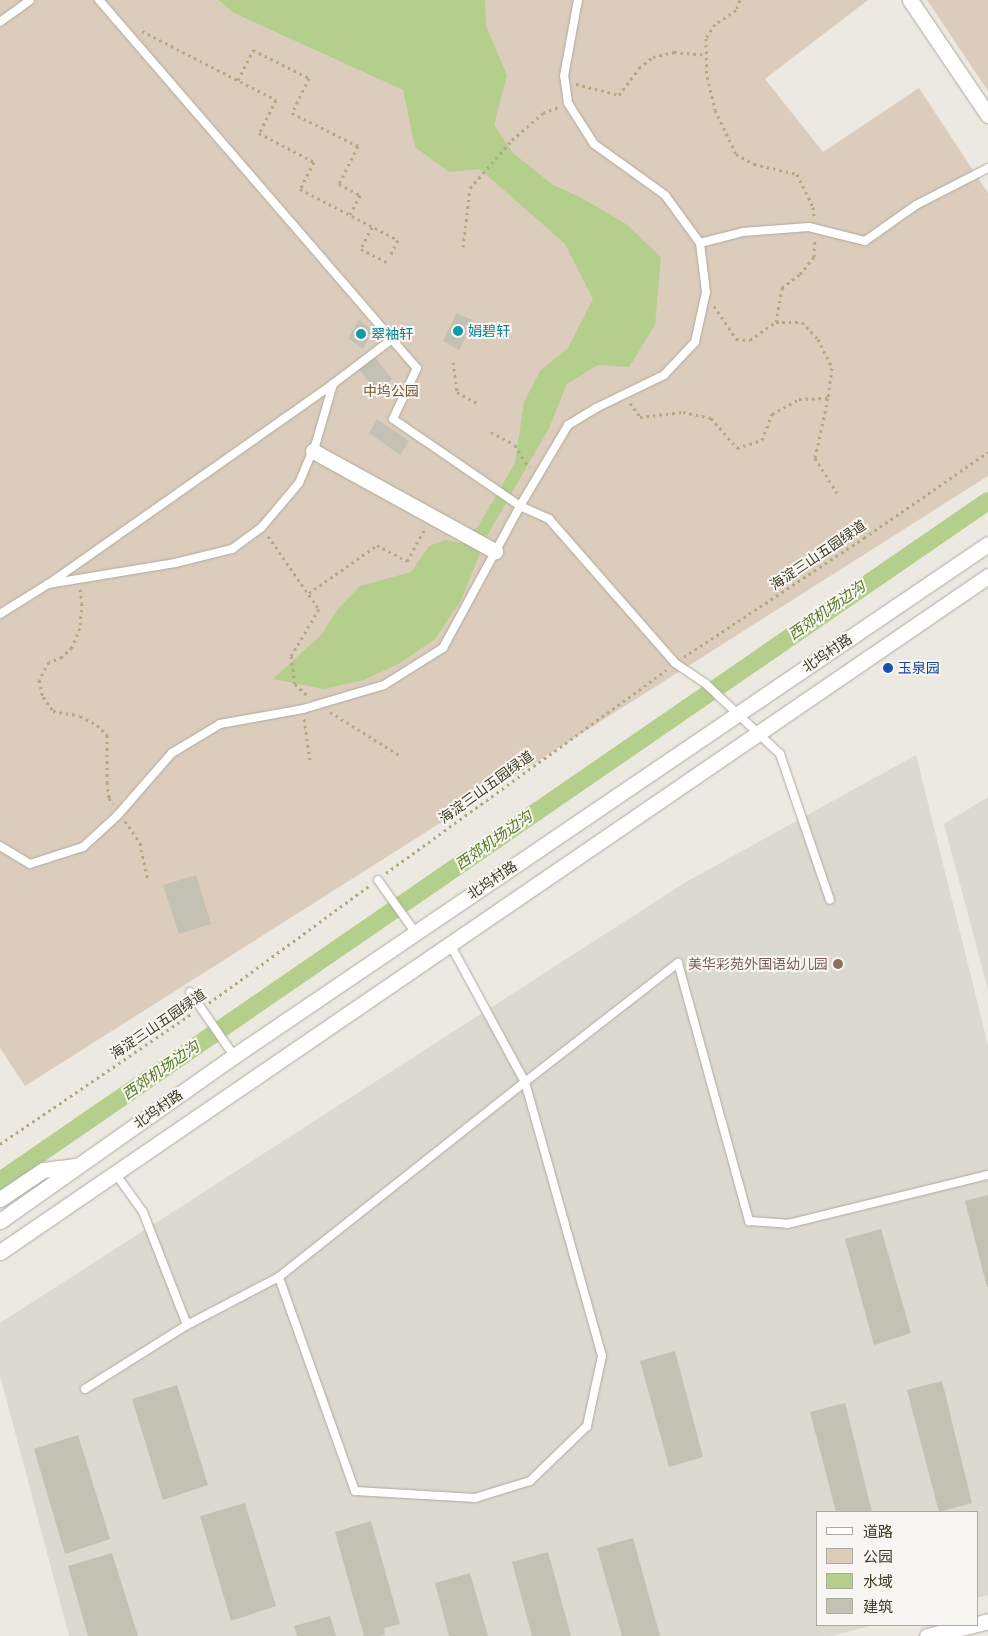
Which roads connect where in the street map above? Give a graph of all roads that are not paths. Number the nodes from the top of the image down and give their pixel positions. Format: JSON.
{"nodes":[{"id":1,"x":30,"y":0,"type":"edge"},
{"id":2,"x":99,"y":0,"type":"edge"},
{"id":3,"x":578,"y":0,"type":"edge"},
{"id":4,"x":910,"y":0,"type":"edge"},
{"id":5,"x":0,"y":22,"type":"edge"},
{"id":6,"x":988,"y":115,"type":"edge"},
{"id":7,"x":988,"y":168,"type":"edge"},
{"id":8,"x":700,"y":243,"type":"junction"},
{"id":9,"x":392,"y":338,"type":"junction"},
{"id":10,"x":333,"y":384,"type":"junction"},
{"id":11,"x":313,"y":451,"type":"junction"},
{"id":12,"x":520,"y":506,"type":"junction"},
{"id":13,"x":988,"y":544,"type":"edge"},
{"id":14,"x":495,"y":551,"type":"junction"},
{"id":15,"x":988,"y":576,"type":"edge"},
{"id":16,"x":48,"y":584,"type":"junction"},
{"id":17,"x":0,"y":614,"type":"edge"},
{"id":18,"x":737,"y":714,"type":"junction"},
{"id":19,"x":758,"y":733,"type":"junction"},
{"id":20,"x":0,"y":846,"type":"edge"},
{"id":21,"x":378,"y":880,"type":"road end"},
{"id":22,"x":830,"y":900,"type":"dead end"},
{"id":23,"x":415,"y":932,"type":"junction"},
{"id":24,"x":450,"y":944,"type":"junction"},
{"id":25,"x":190,"y":992,"type":"dead end"},
{"id":26,"x":234,"y":1056,"type":"junction"},
{"id":27,"x":525,"y":1082,"type":"junction"},
{"id":28,"x":77,"y":1166,"type":"junction"},
{"id":29,"x":115,"y":1173,"type":"junction"},
{"id":30,"x":988,"y":1175,"type":"edge"},
{"id":31,"x":0,"y":1199,"type":"edge"},
{"id":32,"x":0,"y":1221,"type":"edge"},
{"id":33,"x":0,"y":1252,"type":"edge"},
{"id":34,"x":279,"y":1277,"type":"junction"},
{"id":35,"x":187,"y":1325,"type":"junction"},
{"id":36,"x":84,"y":1389,"type":"dead end"},
{"id":37,"x":969,"y":1626,"type":"edge"},
{"id":38,"x":928,"y":1636,"type":"edge"}],
"edges":[{"from":1,"to":5,"type":"lane"},
{"from":2,"to":9,"type":"lane"},
{"from":3,"to":8,"type":"lane"},
{"from":4,"to":6,"type":"main road"},
{"from":7,"to":8,"type":"lane"},
{"from":8,"to":12,"type":"lane"},
{"from":9,"to":10,"type":"lane"},
{"from":9,"to":12,"type":"lane"},
{"from":10,"to":11,"type":"lane"},
{"from":10,"to":16,"type":"lane"},
{"from":11,"to":14,"type":"main road"},
{"from":11,"to":16,"type":"lane"},
{"from":12,"to":14,"type":"lane"},
{"from":12,"to":18,"type":"lane"},
{"from":13,"to":18,"type":"main road","name":"北坞村路"},
{"from":14,"to":20,"type":"lane"},
{"from":15,"to":19,"type":"main road","name":"北坞村路"},
{"from":16,"to":17,"type":"lane"},
{"from":18,"to":19,"type":"lane"},
{"from":18,"to":23,"type":"main road","name":"北坞村路"},
{"from":19,"to":22,"type":"lane"},
{"from":19,"to":24,"type":"main road","name":"北坞村路"},
{"from":21,"to":23,"type":"lane"},
{"from":23,"to":26,"type":"main road","name":"北坞村路"},
{"from":24,"to":27,"type":"lane"},
{"from":24,"to":29,"type":"main road","name":"北坞村路"},
{"from":25,"to":26,"type":"lane"},
{"from":26,"to":28,"type":"main road","name":"北坞村路"},
{"from":27,"to":30,"type":"lane"},
{"from":27,"to":34,"type":"lane"},
{"from":27,"to":34,"type":"lane"},
{"from":28,"to":31,"type":"main road"},
{"from":28,"to":32,"type":"main road","name":"北坞村路"},
{"from":29,"to":33,"type":"main road","name":"北坞村路"},
{"from":29,"to":35,"type":"lane"},
{"from":34,"to":35,"type":"lane"},
{"from":35,"to":36,"type":"lane"},
{"from":37,"to":38,"type":"main road"}]}
